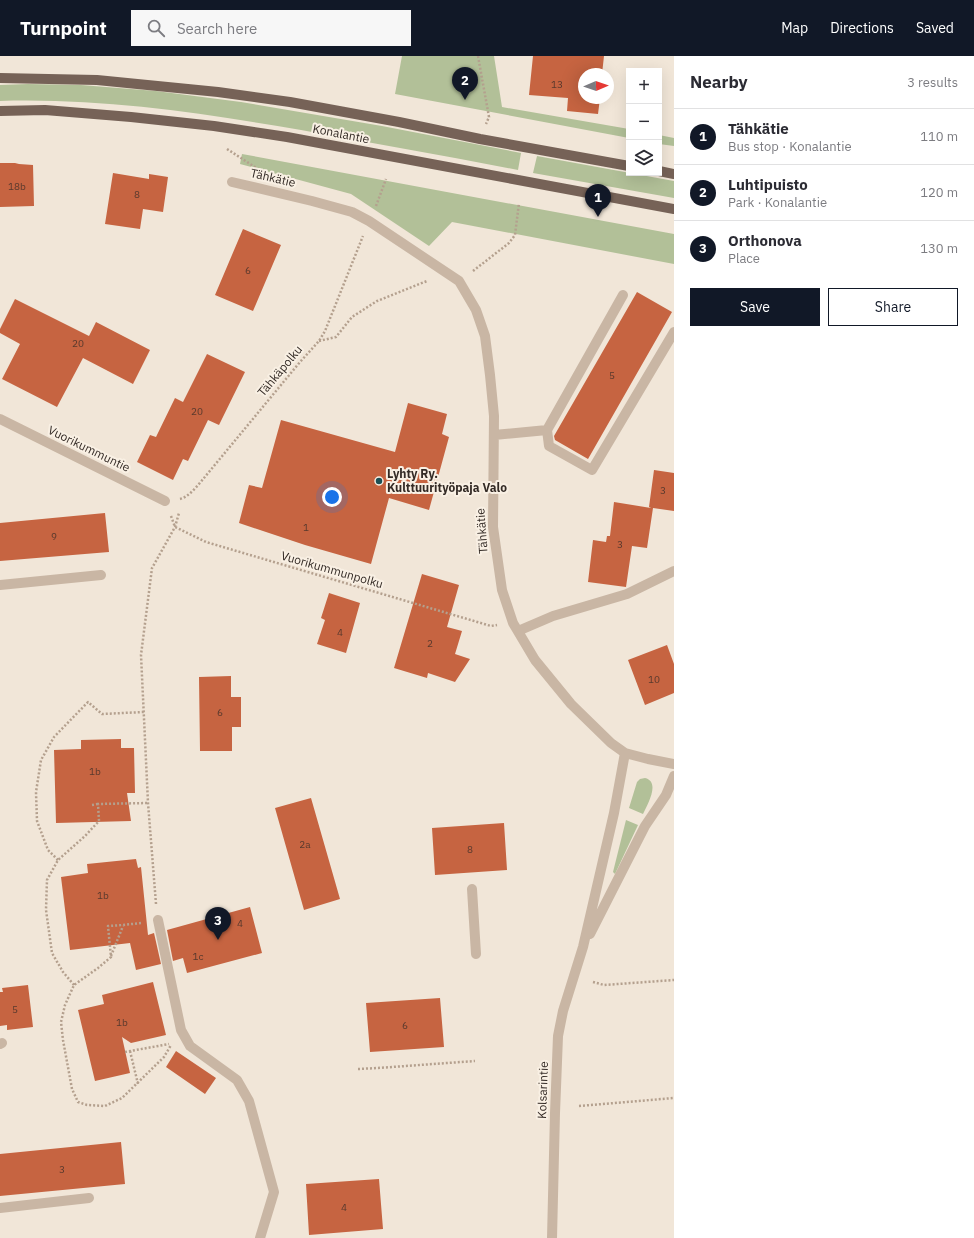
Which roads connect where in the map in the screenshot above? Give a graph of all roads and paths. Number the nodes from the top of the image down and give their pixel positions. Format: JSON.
{"nodes":[{"id":1,"x":478,"y":56,"type":"edge"},
{"id":2,"x":0,"y":78,"type":"edge"},
{"id":3,"x":0,"y":111,"type":"edge"},
{"id":4,"x":489,"y":117,"type":"dead end"},
{"id":5,"x":626,"y":165,"type":"edge"},
{"id":6,"x":662,"y":172,"type":"edge"},
{"id":7,"x":674,"y":174,"type":"edge"},
{"id":8,"x":386,"y":179,"type":"dead end"},
{"id":9,"x":232,"y":182,"type":"dead end"},
{"id":10,"x":519,"y":204,"type":"dead end"},
{"id":11,"x":674,"y":209,"type":"edge"},
{"id":12,"x":369,"y":221,"type":"junction"},
{"id":13,"x":429,"y":280,"type":"dead end"},
{"id":14,"x":459,"y":282,"type":"junction"},
{"id":15,"x":623,"y":295,"type":"dead end"},
{"id":16,"x":674,"y":332,"type":"edge"},
{"id":17,"x":318,"y":341,"type":"junction"},
{"id":18,"x":0,"y":419,"type":"edge"},
{"id":19,"x":547,"y":430,"type":"junction"},
{"id":20,"x":494,"y":435,"type":"junction"},
{"id":21,"x":165,"y":501,"type":"junction"},
{"id":22,"x":175,"y":527,"type":"junction"},
{"id":23,"x":674,"y":571,"type":"edge"},
{"id":24,"x":101,"y":575,"type":"dead end"},
{"id":25,"x":0,"y":585,"type":"edge"},
{"id":26,"x":516,"y":627,"type":"junction"},
{"id":27,"x":144,"y":712,"type":"junction"},
{"id":28,"x":625,"y":752,"type":"junction"},
{"id":29,"x":674,"y":764,"type":"edge"},
{"id":30,"x":674,"y":776,"type":"edge"},
{"id":31,"x":148,"y":803,"type":"junction"},
{"id":32,"x":98,"y":804,"type":"junction"},
{"id":33,"x":92,"y":805,"type":"dead end"},
{"id":34,"x":58,"y":860,"type":"junction"},
{"id":35,"x":472,"y":889,"type":"dead end"},
{"id":36,"x":158,"y":920,"type":"junction"},
{"id":37,"x":123,"y":925,"type":"junction"},
{"id":38,"x":104,"y":926,"type":"dead end"},
{"id":39,"x":108,"y":926,"type":"junction"},
{"id":40,"x":583,"y":947,"type":"junction"},
{"id":41,"x":476,"y":954,"type":"dead end"},
{"id":42,"x":111,"y":957,"type":"junction"},
{"id":43,"x":674,"y":980,"type":"edge"},
{"id":44,"x":593,"y":982,"type":"dead end"},
{"id":45,"x":74,"y":985,"type":"junction"},
{"id":46,"x":130,"y":1051,"type":"junction"},
{"id":47,"x":125,"y":1052,"type":"dead end"},
{"id":48,"x":475,"y":1061,"type":"dead end"},
{"id":49,"x":358,"y":1068,"type":"dead end"},
{"id":50,"x":138,"y":1084,"type":"junction"},
{"id":51,"x":674,"y":1098,"type":"edge"},
{"id":52,"x":579,"y":1106,"type":"dead end"},
{"id":53,"x":89,"y":1198,"type":"dead end"},
{"id":54,"x":0,"y":1208,"type":"edge"},
{"id":55,"x":260,"y":1238,"type":"edge"},
{"id":56,"x":552,"y":1238,"type":"edge"}],
"edges":[{"from":1,"to":4,"type":"path"},
{"from":2,"to":5,"type":"main road","name":"Konalantie"},
{"from":3,"to":11,"type":"main road","name":"Konalantie"},
{"from":6,"to":7,"type":"main road"},
{"from":8,"to":12,"type":"path","name":"Tähkäpolku"},
{"from":9,"to":12,"type":"street","name":"Tähkätie"},
{"from":10,"to":14,"type":"path"},
{"from":12,"to":14,"type":"street","name":"Tähkätie"},
{"from":12,"to":17,"type":"path","name":"Tähkäpolku"},
{"from":13,"to":17,"type":"path"},
{"from":14,"to":20,"type":"street","name":"Tähkätie"},
{"from":15,"to":19,"type":"street"},
{"from":16,"to":19,"type":"street"},
{"from":17,"to":21,"type":"path","name":"Tähkäpolku"},
{"from":18,"to":21,"type":"street","name":"Vuorikummuntie"},
{"from":19,"to":20,"type":"street"},
{"from":20,"to":26,"type":"street","name":"Tähkätie"},
{"from":21,"to":22,"type":"path"},
{"from":22,"to":26,"type":"path","name":"Vuorikummunpolku"},
{"from":22,"to":27,"type":"path"},
{"from":23,"to":26,"type":"street"},
{"from":24,"to":25,"type":"street"},
{"from":26,"to":28,"type":"street","name":"Tähkätie"},
{"from":27,"to":31,"type":"path"},
{"from":27,"to":34,"type":"path"},
{"from":28,"to":29,"type":"street"},
{"from":28,"to":40,"type":"street","name":"Kolsarintie"},
{"from":30,"to":40,"type":"street","name":"Kolsarintie"},
{"from":31,"to":32,"type":"path"},
{"from":31,"to":36,"type":"path"},
{"from":32,"to":33,"type":"path"},
{"from":32,"to":34,"type":"path"},
{"from":34,"to":45,"type":"path"},
{"from":35,"to":41,"type":"street"},
{"from":36,"to":37,"type":"path"},
{"from":36,"to":55,"type":"street"},
{"from":37,"to":39,"type":"path"},
{"from":37,"to":42,"type":"path"},
{"from":38,"to":39,"type":"path"},
{"from":39,"to":42,"type":"path"},
{"from":40,"to":56,"type":"street","name":"Kolsarintie"},
{"from":42,"to":45,"type":"path"},
{"from":43,"to":44,"type":"path"},
{"from":45,"to":50,"type":"path"},
{"from":46,"to":47,"type":"path"},
{"from":46,"to":50,"type":"path"},
{"from":46,"to":50,"type":"path"},
{"from":48,"to":49,"type":"path"},
{"from":51,"to":52,"type":"path"},
{"from":53,"to":54,"type":"street"}]}
